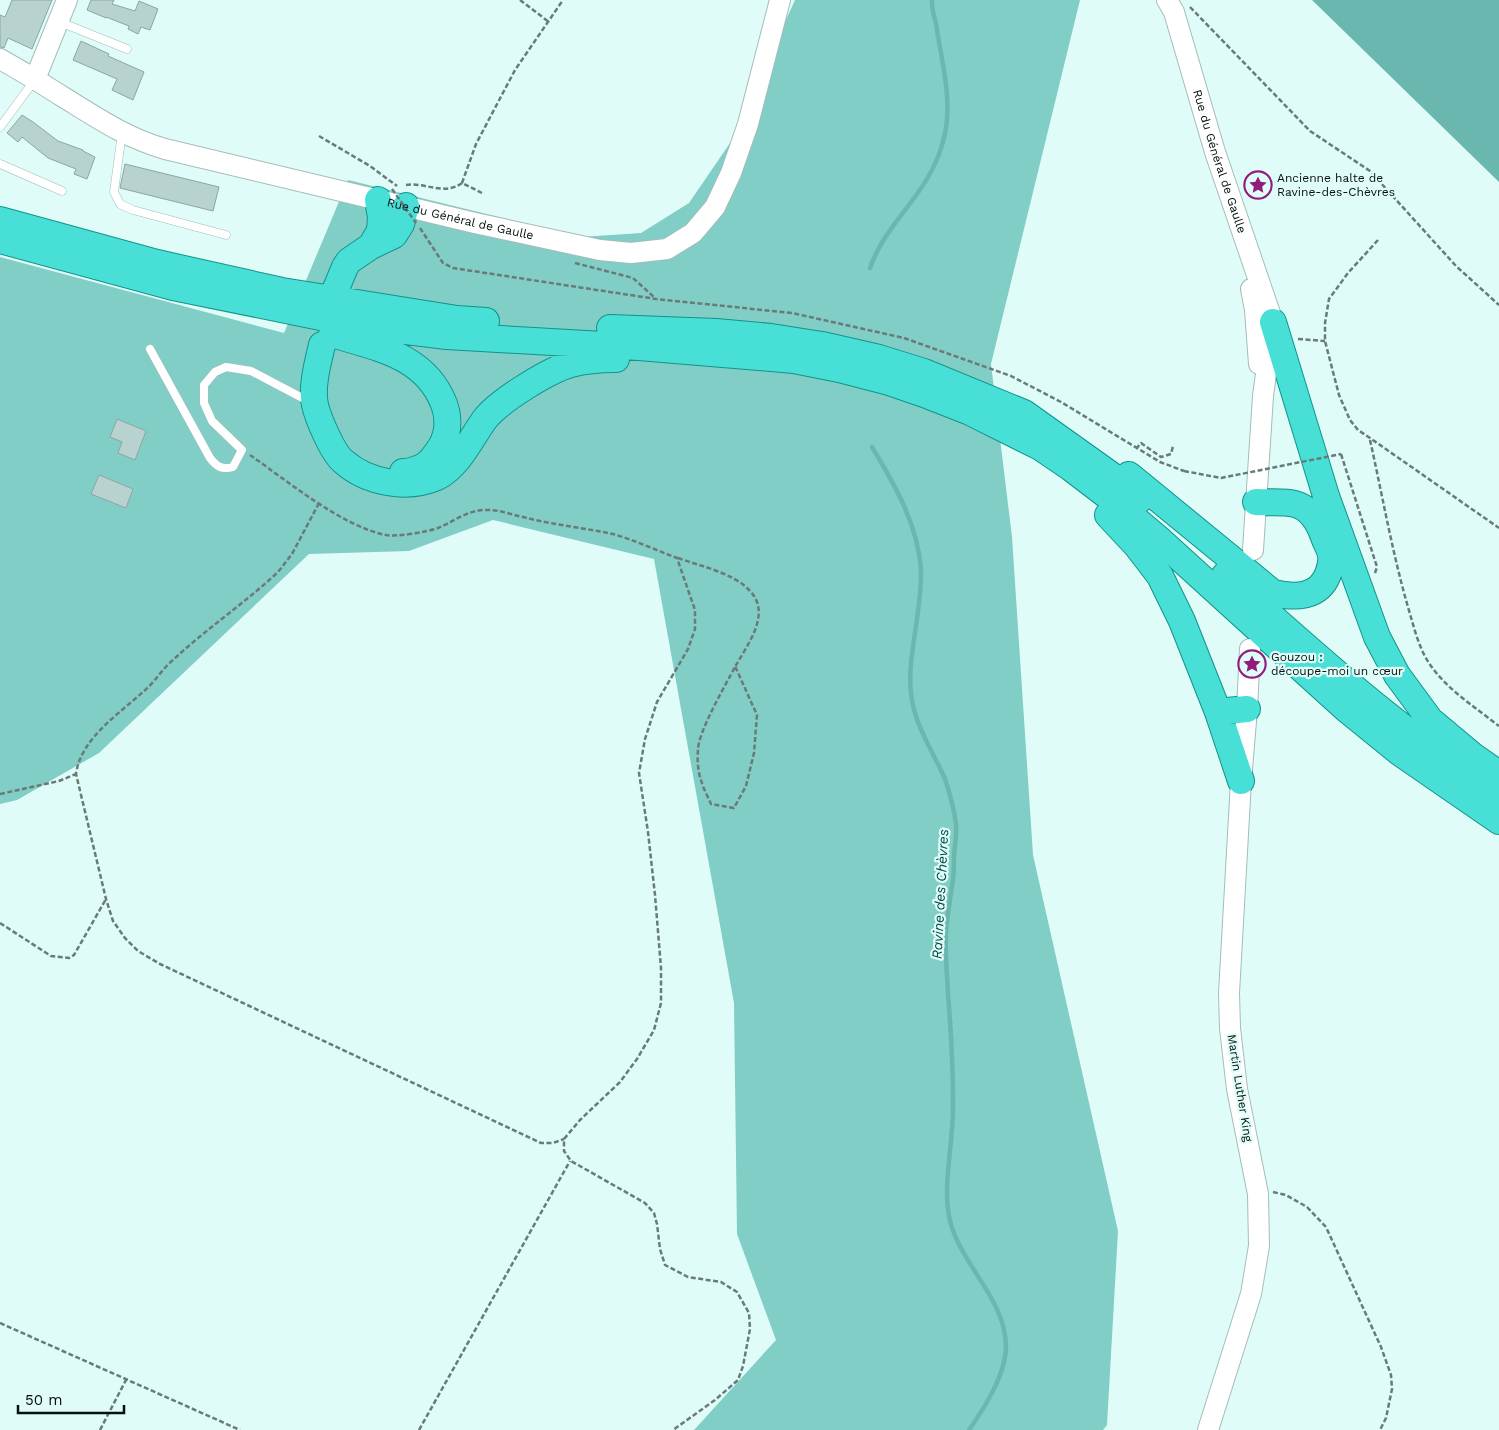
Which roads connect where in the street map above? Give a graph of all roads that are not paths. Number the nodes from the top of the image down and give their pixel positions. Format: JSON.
{"nodes":[{"id":1,"x":67,"y":0,"type":"edge"},
{"id":2,"x":780,"y":0,"type":"edge"},
{"id":3,"x":1167,"y":0,"type":"edge"},
{"id":4,"x":58,"y":22,"type":"junction"},
{"id":5,"x":127,"y":49,"type":"dead end"},
{"id":6,"x":0,"y":59,"type":"edge"},
{"id":7,"x":35,"y":79,"type":"junction"},
{"id":8,"x":0,"y":127,"type":"edge"},
{"id":9,"x":122,"y":133,"type":"junction"},
{"id":10,"x":0,"y":164,"type":"edge"},
{"id":11,"x":62,"y":191,"type":"dead end"},
{"id":12,"x":395,"y":199,"type":"junction"},
{"id":13,"x":0,"y":220,"type":"edge"},
{"id":14,"x":226,"y":235,"type":"dead end"},
{"id":15,"x":0,"y":240,"type":"edge"},
{"id":16,"x":1245,"y":241,"type":"junction"},
{"id":17,"x":173,"y":287,"type":"junction"},
{"id":18,"x":335,"y":292,"type":"dead end"},
{"id":19,"x":1275,"y":330,"type":"junction"},
{"id":20,"x":322,"y":345,"type":"dead end"},
{"id":21,"x":150,"y":349,"type":"dead end"},
{"id":22,"x":794,"y":360,"type":"junction"},
{"id":23,"x":889,"y":382,"type":"junction"},
{"id":24,"x":1263,"y":396,"type":"junction"},
{"id":25,"x":315,"y":404,"type":"junction"},
{"id":26,"x":1024,"y":414,"type":"junction"},
{"id":27,"x":329,"y":440,"type":"junction"},
{"id":28,"x":1256,"y":502,"type":"junction"},
{"id":29,"x":1253,"y":550,"type":"dead end"},
{"id":30,"x":1250,"y":649,"type":"dead end"},
{"id":31,"x":1247,"y":709,"type":"junction"},
{"id":32,"x":1218,"y":712,"type":"junction"},
{"id":33,"x":1499,"y":774,"type":"edge"},
{"id":34,"x":1241,"y":781,"type":"junction"},
{"id":35,"x":1499,"y":794,"type":"edge"},
{"id":36,"x":1499,"y":821,"type":"edge"},
{"id":37,"x":1208,"y":1430,"type":"edge"}],
"edges":[{"from":1,"to":4,"type":"street"},
{"from":2,"to":12,"type":"street","name":"Rue du Général de Gaulle"},
{"from":3,"to":16,"type":"street","name":"Rue du Général de Gaulle"},
{"from":4,"to":5,"type":"lane"},
{"from":4,"to":7,"type":"street"},
{"from":6,"to":7,"type":"street","name":"Rue du Général de Gaulle"},
{"from":7,"to":8,"type":"lane"},
{"from":7,"to":9,"type":"street","name":"Rue du Général de Gaulle"},
{"from":9,"to":12,"type":"street","name":"Rue du Général de Gaulle"},
{"from":9,"to":14,"type":"lane"},
{"from":10,"to":11,"type":"lane"},
{"from":12,"to":18,"type":"highway"},
{"from":13,"to":26,"type":"highway"},
{"from":15,"to":17,"type":"highway"},
{"from":16,"to":19,"type":"street","name":"Rue du Général de Gaulle"},
{"from":16,"to":24,"type":"street"},
{"from":17,"to":22,"type":"highway"},
{"from":17,"to":27,"type":"highway"},
{"from":19,"to":24,"type":"street"},
{"from":19,"to":33,"type":"highway"},
{"from":20,"to":25,"type":"highway"},
{"from":21,"to":25,"type":"lane"},
{"from":22,"to":23,"type":"highway"},
{"from":22,"to":27,"type":"highway"},
{"from":23,"to":32,"type":"highway"},
{"from":23,"to":36,"type":"highway"},
{"from":24,"to":28,"type":"street"},
{"from":25,"to":27,"type":"highway"},
{"from":26,"to":28,"type":"highway"},
{"from":26,"to":35,"type":"highway"},
{"from":28,"to":29,"type":"street"},
{"from":30,"to":31,"type":"street","name":"Martin Luther King"},
{"from":31,"to":32,"type":"highway"},
{"from":31,"to":34,"type":"street","name":"Martin Luther King"},
{"from":32,"to":34,"type":"highway"},
{"from":34,"to":37,"type":"street","name":"Martin Luther King"}]}
